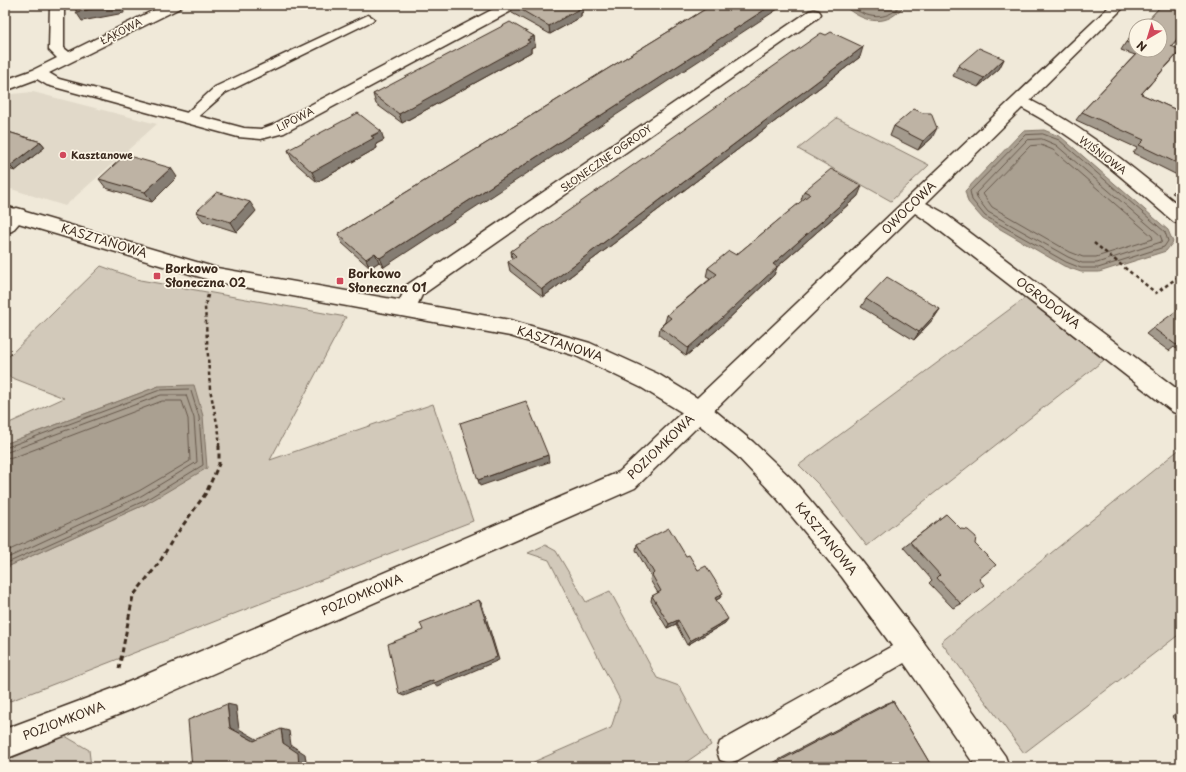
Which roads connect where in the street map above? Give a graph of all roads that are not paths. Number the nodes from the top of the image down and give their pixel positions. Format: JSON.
{"nodes":[{"id":1,"x":57,"y":5,"type":"edge"},
{"id":2,"x":175,"y":5,"type":"edge"},
{"id":3,"x":512,"y":5,"type":"edge"},
{"id":4,"x":1119,"y":5,"type":"edge"},
{"id":5,"x":814,"y":14,"type":"dead end"},
{"id":6,"x":368,"y":19,"type":"dead end"},
{"id":7,"x":68,"y":58,"type":"junction"},
{"id":8,"x":38,"y":72,"type":"junction"},
{"id":9,"x":5,"y":86,"type":"edge"},
{"id":10,"x":1020,"y":101,"type":"junction"},
{"id":11,"x":188,"y":118,"type":"junction"},
{"id":12,"x":914,"y":204,"type":"junction"},
{"id":13,"x":1181,"y":217,"type":"edge"},
{"id":14,"x":9,"y":218,"type":"edge"},
{"id":15,"x":406,"y":308,"type":"junction"},
{"id":16,"x":1181,"y":405,"type":"edge"},
{"id":17,"x":698,"y":411,"type":"junction"},
{"id":18,"x":910,"y":647,"type":"junction"},
{"id":19,"x":5,"y":744,"type":"edge"},
{"id":20,"x":729,"y":751,"type":"dead end"},
{"id":21,"x":994,"y":767,"type":"edge"}],
"edges":[{"from":1,"to":7,"type":"street"},
{"from":2,"to":7,"type":"street","name":"ŁĄKOWA"},
{"from":3,"to":11,"type":"street","name":"LIPOWA"},
{"from":4,"to":10,"type":"street","name":"OWOCOWA"},
{"from":5,"to":15,"type":"street","name":"SŁONECZNE OGRODY"},
{"from":6,"to":11,"type":"lane"},
{"from":7,"to":8,"type":"street","name":"ŁĄKOWA"},
{"from":8,"to":9,"type":"street","name":"ŁĄKOWA"},
{"from":8,"to":11,"type":"street","name":"LIPOWA"},
{"from":10,"to":12,"type":"street","name":"OWOCOWA"},
{"from":10,"to":13,"type":"street","name":"WIŚNIOWA"},
{"from":12,"to":16,"type":"street","name":"OGRODOWA"},
{"from":12,"to":17,"type":"street","name":"OWOCOWA"},
{"from":14,"to":15,"type":"street","name":"KASZTANOWA"},
{"from":15,"to":17,"type":"street","name":"KASZTANOWA"},
{"from":17,"to":18,"type":"street","name":"KASZTANOWA"},
{"from":17,"to":19,"type":"street","name":"POZIOMKOWA"},
{"from":18,"to":20,"type":"lane"},
{"from":18,"to":21,"type":"street","name":"KASZTANOWA"}]}
